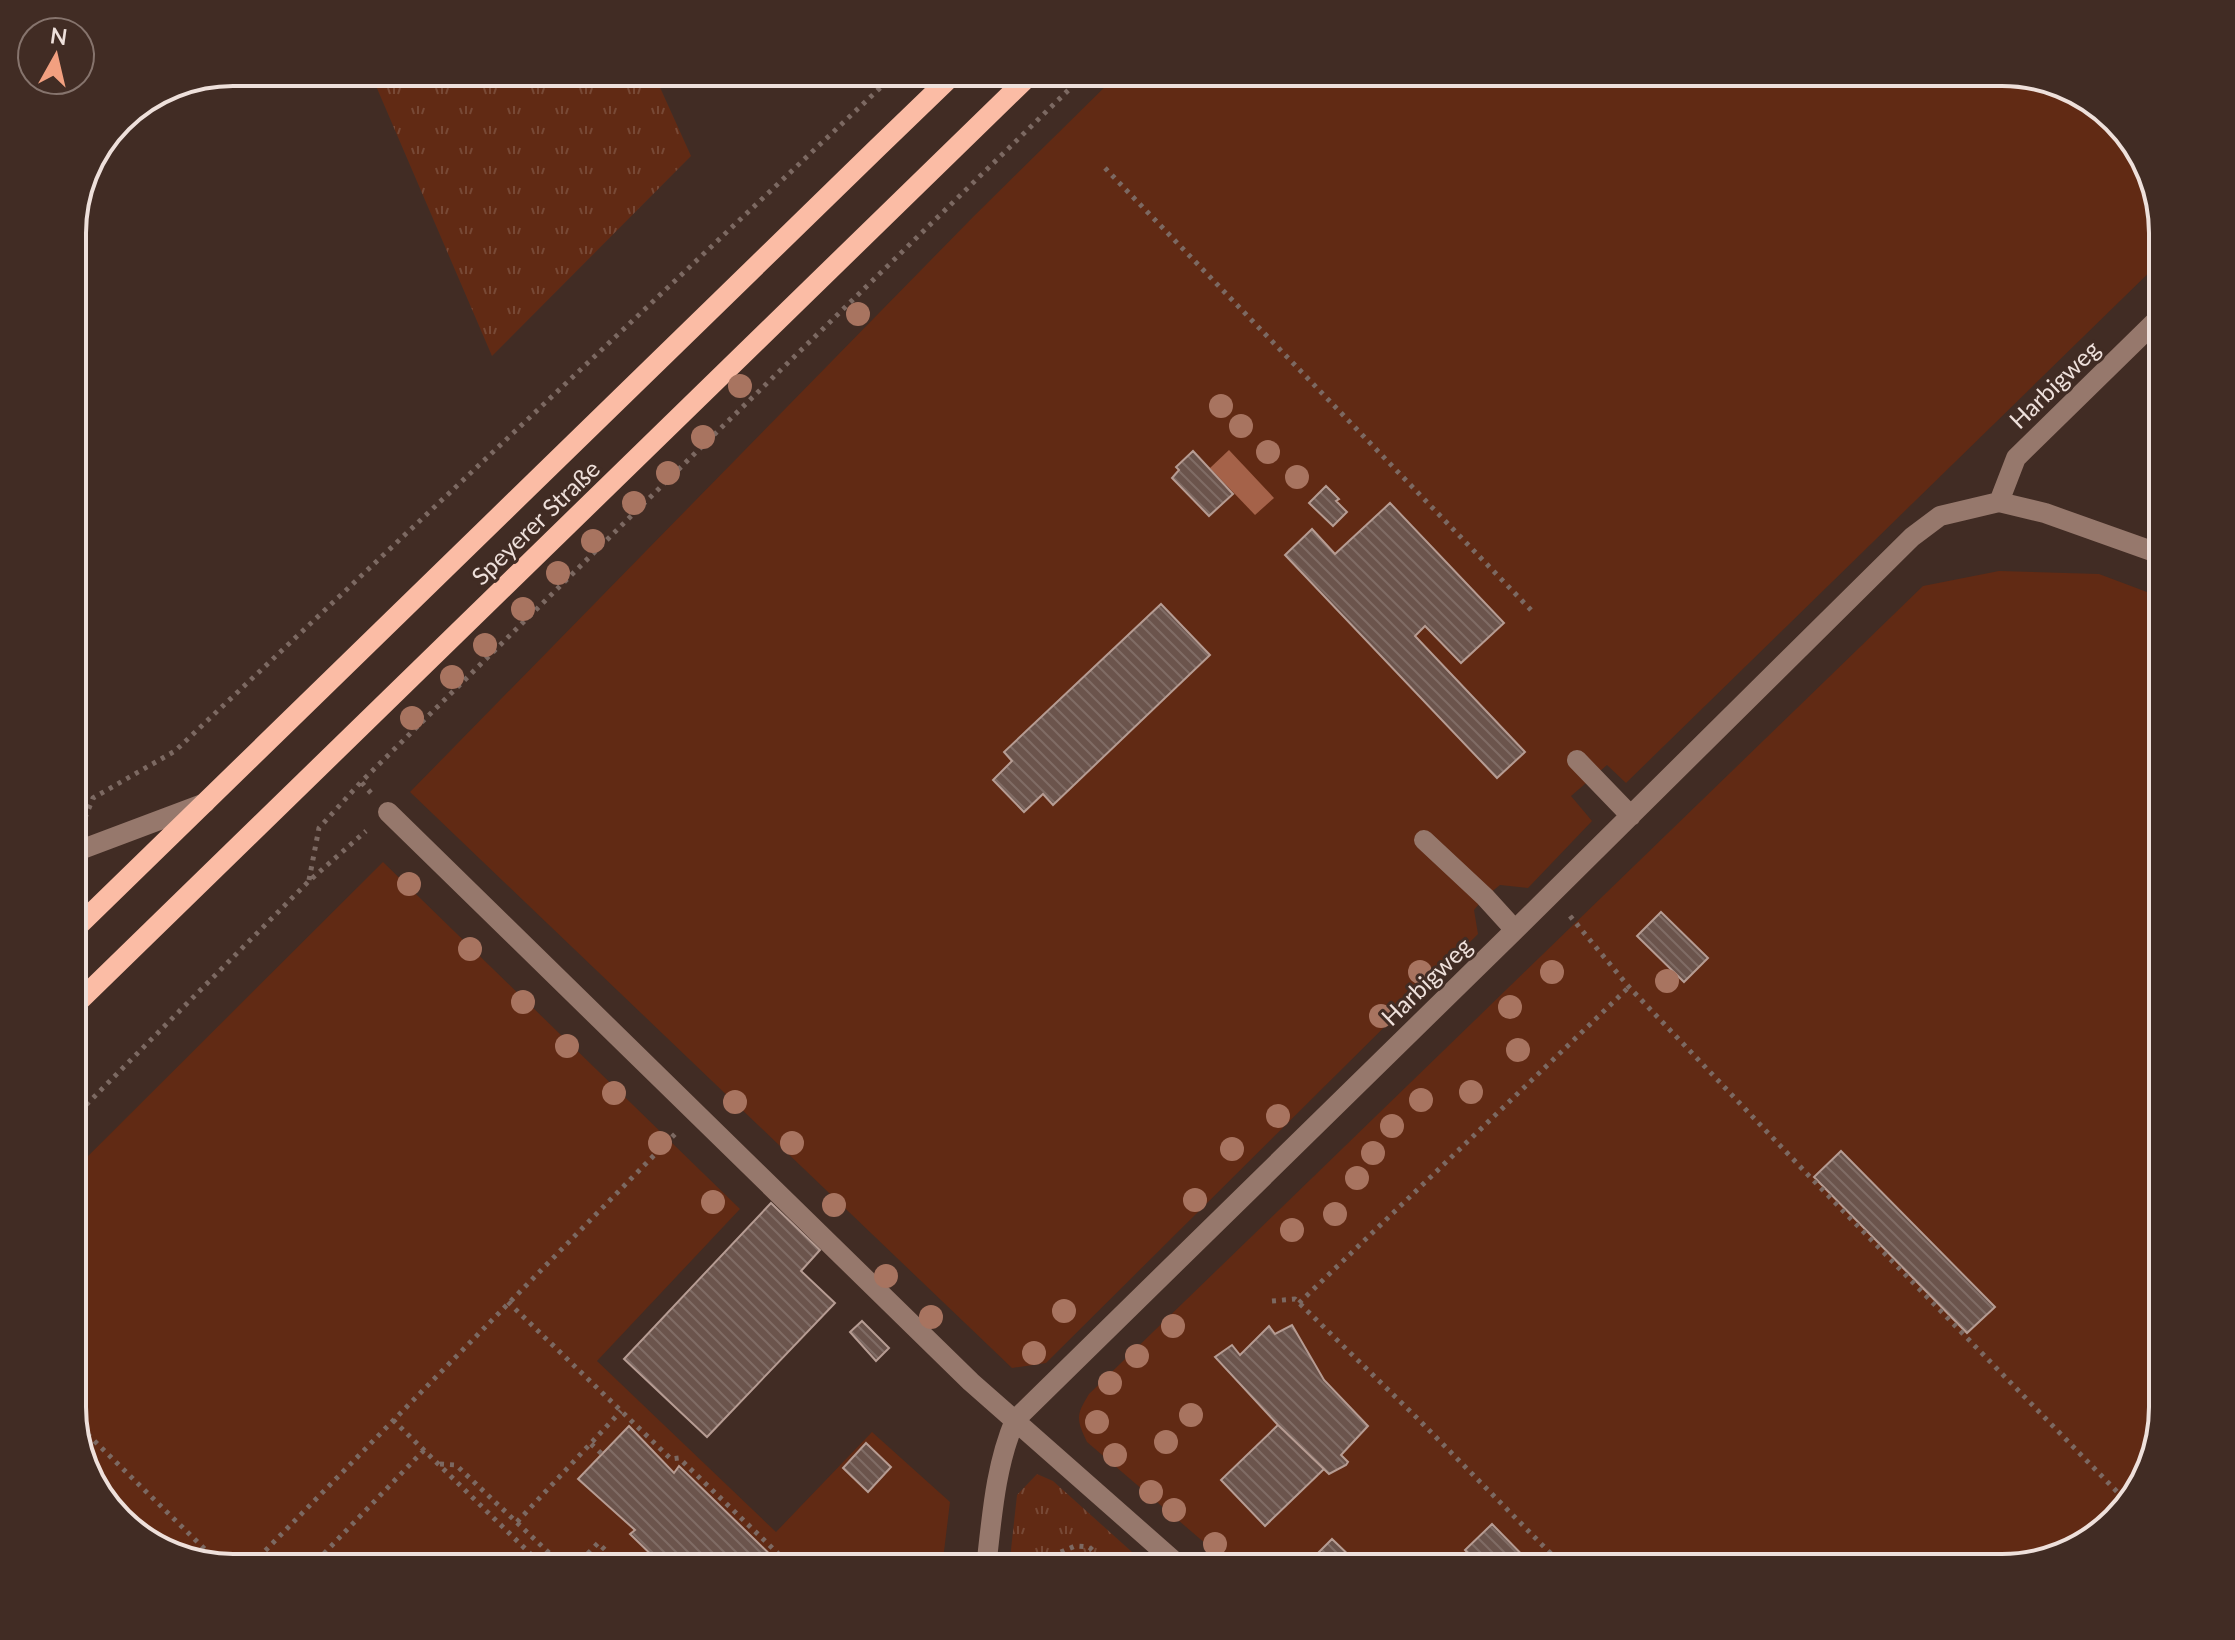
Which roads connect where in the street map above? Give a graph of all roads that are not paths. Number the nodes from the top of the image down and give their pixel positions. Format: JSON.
{"nodes":[{"id":1,"x":941,"y":86,"type":"edge"},
{"id":2,"x":1019,"y":86,"type":"edge"},
{"id":3,"x":2149,"y":328,"type":"edge"},
{"id":4,"x":1999,"y":502,"type":"junction"},
{"id":5,"x":2149,"y":550,"type":"edge"},
{"id":6,"x":1577,"y":760,"type":"dead end"},
{"id":7,"x":205,"y":803,"type":"junction"},
{"id":8,"x":388,"y":812,"type":"road end"},
{"id":9,"x":1631,"y":816,"type":"junction"},
{"id":10,"x":1424,"y":840,"type":"dead end"},
{"id":11,"x":86,"y":848,"type":"edge"},
{"id":12,"x":86,"y":918,"type":"edge"},
{"id":13,"x":1515,"y":930,"type":"junction"},
{"id":14,"x":86,"y":994,"type":"edge"},
{"id":15,"x":1015,"y":1420,"type":"junction"},
{"id":16,"x":988,"y":1554,"type":"edge"},
{"id":17,"x":1166,"y":1554,"type":"edge"}],
"edges":[{"from":1,"to":7,"type":"main road","name":"Speyerer Straße"},
{"from":2,"to":14,"type":"main road","name":"Speyerer Straße"},
{"from":3,"to":4,"type":"street","name":"Harbigweg"},
{"from":4,"to":5,"type":"street","name":"Harbigweg"},
{"from":4,"to":9,"type":"street","name":"Harbigweg"},
{"from":6,"to":9,"type":"street"},
{"from":7,"to":11,"type":"street"},
{"from":7,"to":12,"type":"main road","name":"Speyerer Straße"},
{"from":8,"to":15,"type":"street"},
{"from":9,"to":13,"type":"street","name":"Harbigweg"},
{"from":10,"to":13,"type":"street"},
{"from":13,"to":15,"type":"street","name":"Harbigweg"},
{"from":15,"to":16,"type":"street","name":"Harbigweg"},
{"from":15,"to":17,"type":"street"}]}
